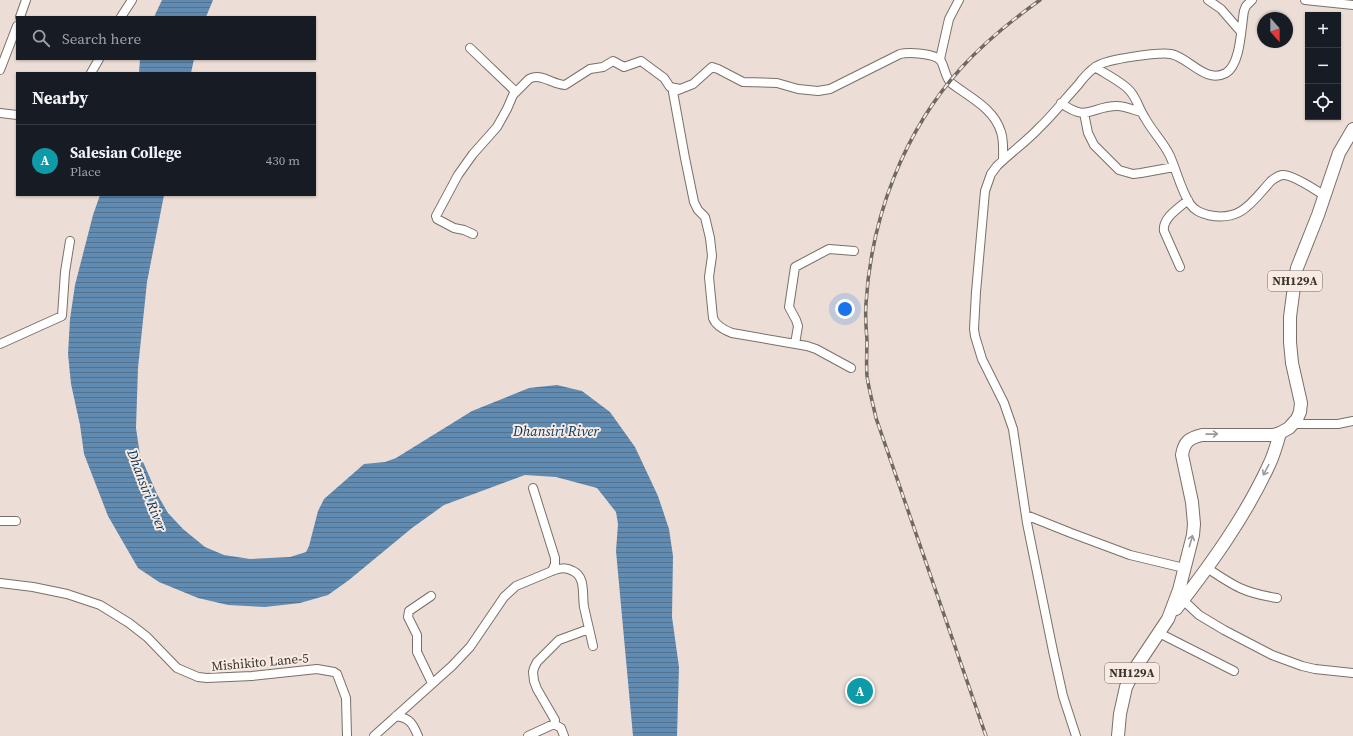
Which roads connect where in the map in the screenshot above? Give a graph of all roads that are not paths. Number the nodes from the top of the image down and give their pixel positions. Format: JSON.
{"nodes":[{"id":1,"x":26,"y":0,"type":"edge"},
{"id":2,"x":132,"y":0,"type":"edge"},
{"id":3,"x":959,"y":0,"type":"edge"},
{"id":4,"x":1208,"y":0,"type":"edge"},
{"id":5,"x":1252,"y":0,"type":"edge"},
{"id":6,"x":1305,"y":0,"type":"edge"},
{"id":7,"x":1353,"y":5,"type":"edge"},
{"id":8,"x":20,"y":16,"type":"edge"},
{"id":9,"x":122,"y":16,"type":"edge"},
{"id":10,"x":16,"y":29,"type":"edge"},
{"id":11,"x":1241,"y":32,"type":"junction"},
{"id":12,"x":470,"y":48,"type":"dead end"},
{"id":13,"x":940,"y":59,"type":"junction"},
{"id":14,"x":98,"y":60,"type":"edge"},
{"id":15,"x":1095,"y":67,"type":"junction"},
{"id":16,"x":0,"y":70,"type":"edge"},
{"id":17,"x":92,"y":72,"type":"edge"},
{"id":18,"x":681,"y":89,"type":"junction"},
{"id":19,"x":516,"y":92,"type":"junction"},
{"id":20,"x":1061,"y":103,"type":"junction"},
{"id":21,"x":1141,"y":112,"type":"junction"},
{"id":22,"x":0,"y":113,"type":"edge"},
{"id":23,"x":1084,"y":113,"type":"junction"},
{"id":24,"x":16,"y":114,"type":"edge"},
{"id":25,"x":1353,"y":129,"type":"edge"},
{"id":26,"x":1003,"y":160,"type":"junction"},
{"id":27,"x":1174,"y":167,"type":"junction"},
{"id":28,"x":1325,"y":196,"type":"junction"},
{"id":29,"x":1188,"y":200,"type":"junction"},
{"id":30,"x":473,"y":234,"type":"dead end"},
{"id":31,"x":70,"y":241,"type":"dead end"},
{"id":32,"x":854,"y":251,"type":"dead end"},
{"id":33,"x":1180,"y":267,"type":"dead end"},
{"id":34,"x":0,"y":344,"type":"edge"},
{"id":35,"x":795,"y":344,"type":"junction"},
{"id":36,"x":851,"y":368,"type":"dead end"},
{"id":37,"x":1353,"y":420,"type":"edge"},
{"id":38,"x":1294,"y":424,"type":"junction"},
{"id":39,"x":1280,"y":433,"type":"junction"},
{"id":40,"x":532,"y":488,"type":"dead end"},
{"id":41,"x":1026,"y":514,"type":"junction"},
{"id":42,"x":0,"y":521,"type":"edge"},
{"id":43,"x":16,"y":521,"type":"dead end"},
{"id":44,"x":1184,"y":568,"type":"junction"},
{"id":45,"x":1207,"y":568,"type":"junction"},
{"id":46,"x":552,"y":571,"type":"junction"},
{"id":47,"x":0,"y":582,"type":"edge"},
{"id":48,"x":432,"y":596,"type":"dead end"},
{"id":49,"x":1277,"y":598,"type":"dead end"},
{"id":50,"x":1183,"y":600,"type":"junction"},
{"id":51,"x":1168,"y":619,"type":"junction"},
{"id":52,"x":589,"y":629,"type":"junction"},
{"id":53,"x":1159,"y":633,"type":"junction"},
{"id":54,"x":593,"y":646,"type":"dead end"},
{"id":55,"x":1234,"y":672,"type":"dead end"},
{"id":56,"x":1353,"y":673,"type":"edge"},
{"id":57,"x":432,"y":683,"type":"junction"},
{"id":58,"x":396,"y":716,"type":"junction"},
{"id":59,"x":554,"y":724,"type":"junction"},
{"id":60,"x":347,"y":736,"type":"edge"},
{"id":61,"x":374,"y":736,"type":"edge"},
{"id":62,"x":418,"y":736,"type":"edge"},
{"id":63,"x":528,"y":736,"type":"edge"},
{"id":64,"x":564,"y":736,"type":"edge"},
{"id":65,"x":1076,"y":736,"type":"edge"},
{"id":66,"x":1118,"y":736,"type":"edge"}],
"edges":[{"from":1,"to":8,"type":"street"},
{"from":2,"to":9,"type":"street"},
{"from":3,"to":13,"type":"street"},
{"from":4,"to":11,"type":"street"},
{"from":5,"to":11,"type":"street"},
{"from":6,"to":7,"type":"street"},
{"from":10,"to":16,"type":"street"},
{"from":11,"to":15,"type":"street"},
{"from":12,"to":19,"type":"street"},
{"from":13,"to":18,"type":"street"},
{"from":13,"to":26,"type":"street"},
{"from":14,"to":17,"type":"street"},
{"from":15,"to":20,"type":"street"},
{"from":15,"to":21,"type":"street"},
{"from":18,"to":19,"type":"street"},
{"from":18,"to":35,"type":"street"},
{"from":19,"to":30,"type":"street"},
{"from":20,"to":23,"type":"street"},
{"from":20,"to":26,"type":"street"},
{"from":21,"to":23,"type":"street"},
{"from":21,"to":27,"type":"street"},
{"from":22,"to":24,"type":"street"},
{"from":23,"to":27,"type":"street"},
{"from":25,"to":28,"type":"highway","number":"NH129A"},
{"from":26,"to":41,"type":"street"},
{"from":27,"to":29,"type":"street"},
{"from":28,"to":29,"type":"street"},
{"from":28,"to":38,"type":"highway","number":"NH129A"},
{"from":29,"to":33,"type":"street"},
{"from":31,"to":34,"type":"street"},
{"from":32,"to":35,"type":"street"},
{"from":35,"to":36,"type":"street"},
{"from":37,"to":38,"type":"street"},
{"from":38,"to":39,"type":"highway","number":"NH129A"},
{"from":44,"to":39,"type":"highway","number":"NH129A","one_way":true},
{"from":39,"to":45,"type":"highway","number":"NH129A","one_way":true},
{"from":40,"to":46,"type":"street"},
{"from":41,"to":44,"type":"street"},
{"from":41,"to":65,"type":"street"},
{"from":42,"to":43,"type":"street"},
{"from":44,"to":51,"type":"highway","number":"NH129A"},
{"from":45,"to":49,"type":"street"},
{"from":45,"to":50,"type":"highway","number":"NH129A"},
{"from":46,"to":52,"type":"street"},
{"from":46,"to":57,"type":"street"},
{"from":47,"to":60,"type":"street","name":"Mishikito Lane-5"},
{"from":48,"to":57,"type":"street"},
{"from":50,"to":51,"type":"highway","number":"NH129A"},
{"from":50,"to":56,"type":"street"},
{"from":51,"to":53,"type":"highway","number":"NH129A"},
{"from":52,"to":54,"type":"street"},
{"from":52,"to":59,"type":"street"},
{"from":53,"to":55,"type":"street"},
{"from":53,"to":66,"type":"highway","number":"NH129A"},
{"from":57,"to":58,"type":"street"},
{"from":58,"to":61,"type":"street"},
{"from":58,"to":62,"type":"street"},
{"from":59,"to":63,"type":"street"},
{"from":59,"to":64,"type":"street"}]}
